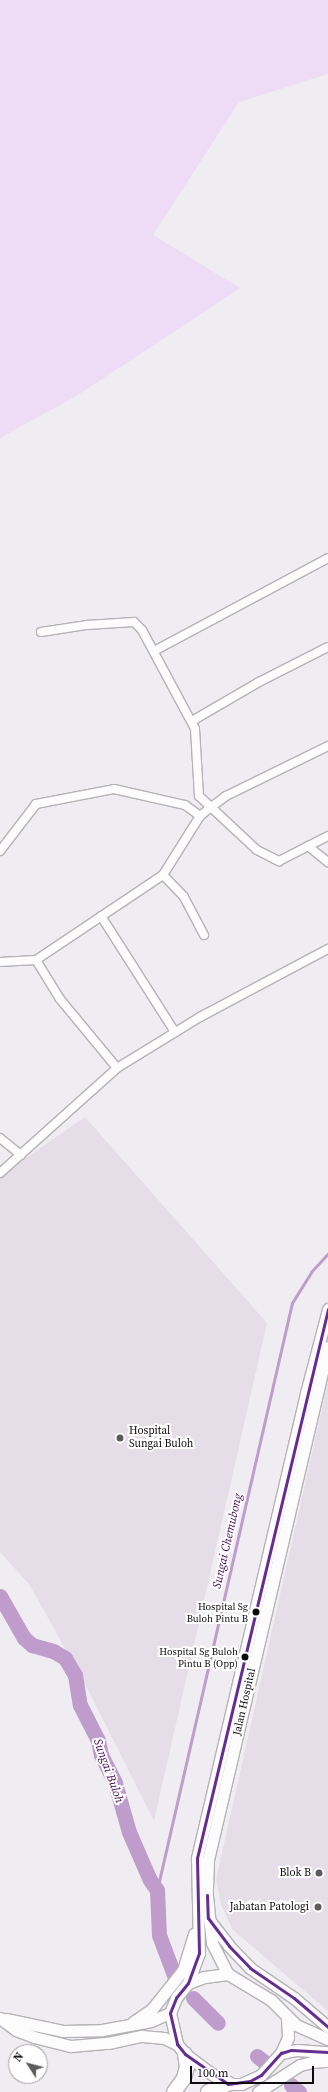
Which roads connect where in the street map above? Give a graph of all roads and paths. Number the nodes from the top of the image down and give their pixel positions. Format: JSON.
{"nodes":[{"id":1,"x":328,"y":558,"type":"edge"},
{"id":2,"x":41,"y":632,"type":"dead end"},
{"id":3,"x":328,"y":647,"type":"edge"},
{"id":4,"x":154,"y":651,"type":"junction"},
{"id":5,"x":192,"y":722,"type":"junction"},
{"id":6,"x":328,"y":746,"type":"edge"},
{"id":7,"x":210,"y":808,"type":"junction"},
{"id":8,"x":200,"y":816,"type":"junction"},
{"id":9,"x":328,"y":836,"type":"edge"},
{"id":10,"x":308,"y":846,"type":"junction"},
{"id":11,"x":0,"y":851,"type":"edge"},
{"id":12,"x":328,"y":862,"type":"edge"},
{"id":13,"x":162,"y":875,"type":"junction"},
{"id":14,"x":101,"y":916,"type":"junction"},
{"id":15,"x":204,"y":935,"type":"dead end"},
{"id":16,"x":328,"y":949,"type":"edge"},
{"id":17,"x":36,"y":960,"type":"junction"},
{"id":18,"x":0,"y":962,"type":"edge"},
{"id":19,"x":175,"y":1032,"type":"junction"},
{"id":20,"x":117,"y":1068,"type":"junction"},
{"id":21,"x":0,"y":1138,"type":"edge"},
{"id":22,"x":21,"y":1155,"type":"junction"},
{"id":23,"x":0,"y":1173,"type":"edge"},
{"id":24,"x":328,"y":1309,"type":"edge"},
{"id":25,"x":328,"y":1347,"type":"edge"},
{"id":26,"x":203,"y":1917,"type":"junction"},
{"id":27,"x":228,"y":1974,"type":"junction"},
{"id":28,"x":241,"y":1980,"type":"junction"},
{"id":29,"x":188,"y":1983,"type":"junction"},
{"id":30,"x":279,"y":1988,"type":"junction"},
{"id":31,"x":170,"y":2013,"type":"junction"},
{"id":32,"x":287,"y":2017,"type":"junction"},
{"id":33,"x":0,"y":2018,"type":"edge"},
{"id":34,"x":128,"y":2026,"type":"junction"},
{"id":35,"x":328,"y":2027,"type":"edge"},
{"id":36,"x":328,"y":2039,"type":"edge"},
{"id":37,"x":181,"y":2049,"type":"junction"},
{"id":38,"x":328,"y":2052,"type":"edge"},
{"id":39,"x":281,"y":2053,"type":"junction"},
{"id":40,"x":328,"y":2061,"type":"edge"},
{"id":41,"x":228,"y":2084,"type":"junction"},
{"id":42,"x":174,"y":2092,"type":"edge"},
{"id":43,"x":208,"y":2092,"type":"edge"},
{"id":44,"x":258,"y":2092,"type":"edge"}],
"edges":[{"from":1,"to":4,"type":"street"},
{"from":2,"to":4,"type":"street"},
{"from":3,"to":5,"type":"street"},
{"from":4,"to":5,"type":"street"},
{"from":5,"to":7,"type":"street"},
{"from":6,"to":7,"type":"street"},
{"from":7,"to":8,"type":"street"},
{"from":7,"to":10,"type":"street"},
{"from":8,"to":11,"type":"street"},
{"from":8,"to":13,"type":"street"},
{"from":9,"to":10,"type":"street"},
{"from":10,"to":12,"type":"street"},
{"from":13,"to":14,"type":"street"},
{"from":13,"to":15,"type":"street"},
{"from":14,"to":17,"type":"street"},
{"from":14,"to":19,"type":"street"},
{"from":16,"to":19,"type":"street"},
{"from":17,"to":18,"type":"street"},
{"from":17,"to":20,"type":"street"},
{"from":19,"to":20,"type":"street"},
{"from":20,"to":22,"type":"street"},
{"from":21,"to":22,"type":"street"},
{"from":22,"to":23,"type":"street"},
{"from":24,"to":26,"type":"main road","name":"Jalan Hospital"},
{"from":25,"to":26,"type":"main road","name":"Jalan Hospital"},
{"from":26,"to":27,"type":"main road","name":"Jalan Hospital"},
{"from":26,"to":29,"type":"main road","name":"Jalan Hospital"},
{"from":26,"to":30,"type":"main road"},
{"from":26,"to":34,"type":"main road"},
{"from":27,"to":28,"type":"main road"},
{"from":27,"to":29,"type":"main road"},
{"from":28,"to":30,"type":"main road"},
{"from":28,"to":32,"type":"main road"},
{"from":29,"to":31,"type":"main road"},
{"from":30,"to":35,"type":"main road"},
{"from":31,"to":34,"type":"main road"},
{"from":31,"to":37,"type":"main road"},
{"from":32,"to":36,"type":"main road"},
{"from":32,"to":39,"type":"main road"},
{"from":33,"to":34,"type":"main road"},
{"from":33,"to":37,"type":"main road"},
{"from":37,"to":41,"type":"main road"},
{"from":37,"to":42,"type":"highway"},
{"from":38,"to":39,"type":"main road"},
{"from":39,"to":41,"type":"main road"},
{"from":40,"to":44,"type":"main road"},
{"from":41,"to":43,"type":"highway"}]}
